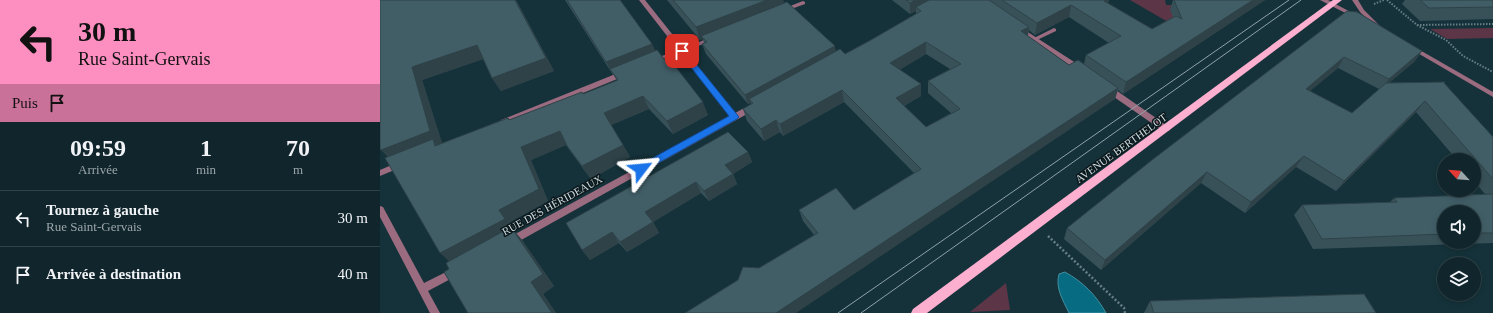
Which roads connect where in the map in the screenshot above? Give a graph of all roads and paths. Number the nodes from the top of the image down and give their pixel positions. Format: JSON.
{"nodes":[{"id":1,"x":642,"y":0,"type":"edge"},
{"id":2,"x":1355,"y":0,"type":"edge"},
{"id":3,"x":1385,"y":0,"type":"edge"},
{"id":4,"x":1331,"y":1,"type":"edge"},
{"id":5,"x":803,"y":2,"type":"dead end"},
{"id":6,"x":1370,"y":5,"type":"dead end"},
{"id":7,"x":774,"y":14,"type":"edge"},
{"id":8,"x":1493,"y":24,"type":"edge"},
{"id":9,"x":1417,"y":25,"type":"junction"},
{"id":10,"x":1015,"y":26,"type":"edge"},
{"id":11,"x":1054,"y":30,"type":"edge"},
{"id":12,"x":717,"y":37,"type":"edge"},
{"id":13,"x":1034,"y":39,"type":"junction"},
{"id":14,"x":1402,"y":43,"type":"edge"},
{"id":15,"x":682,"y":51,"type":"junction"},
{"id":16,"x":1493,"y":72,"type":"edge"},
{"id":17,"x":1087,"y":75,"type":"edge"},
{"id":18,"x":1100,"y":84,"type":"edge"},
{"id":19,"x":1493,"y":95,"type":"edge"},
{"id":20,"x":760,"y":102,"type":"edge"},
{"id":21,"x":734,"y":117,"type":"junction"},
{"id":22,"x":496,"y":126,"type":"edge"},
{"id":23,"x":1166,"y":129,"type":"junction"},
{"id":24,"x":409,"y":161,"type":"edge"},
{"id":25,"x":380,"y":173,"type":"edge"},
{"id":26,"x":380,"y":209,"type":"edge"},
{"id":27,"x":1043,"y":232,"type":"dead end"},
{"id":28,"x":502,"y":246,"type":"edge"},
{"id":29,"x":462,"y":268,"type":"edge"},
{"id":30,"x":422,"y":289,"type":"junction"},
{"id":31,"x":435,"y":313,"type":"edge"},
{"id":32,"x":917,"y":313,"type":"edge"},
{"id":33,"x":1125,"y":313,"type":"edge"}],
"edges":[{"from":1,"to":15,"type":"street"},
{"from":2,"to":4,"type":"street"},
{"from":3,"to":6,"type":"path"},
{"from":3,"to":9,"type":"path"},
{"from":4,"to":23,"type":"main road","name":"AVENUE BERTHELOT"},
{"from":5,"to":7,"type":"street"},
{"from":8,"to":9,"type":"path"},
{"from":9,"to":16,"type":"path"},
{"from":10,"to":13,"type":"street"},
{"from":11,"to":13,"type":"street"},
{"from":12,"to":15,"type":"street"},
{"from":13,"to":17,"type":"street"},
{"from":14,"to":19,"type":"street"},
{"from":15,"to":21,"type":"street"},
{"from":15,"to":22,"type":"street"},
{"from":18,"to":23,"type":"street"},
{"from":20,"to":21,"type":"street","name":"RUE DES HÉRIDEAUX"},
{"from":21,"to":28,"type":"street","name":"RUE DES HÉRIDEAUX"},
{"from":23,"to":32,"type":"main road","name":"AVENUE BERTHELOT"},
{"from":24,"to":25,"type":"street"},
{"from":26,"to":30,"type":"street"},
{"from":27,"to":33,"type":"path"},
{"from":29,"to":30,"type":"street"},
{"from":30,"to":31,"type":"street"}]}
